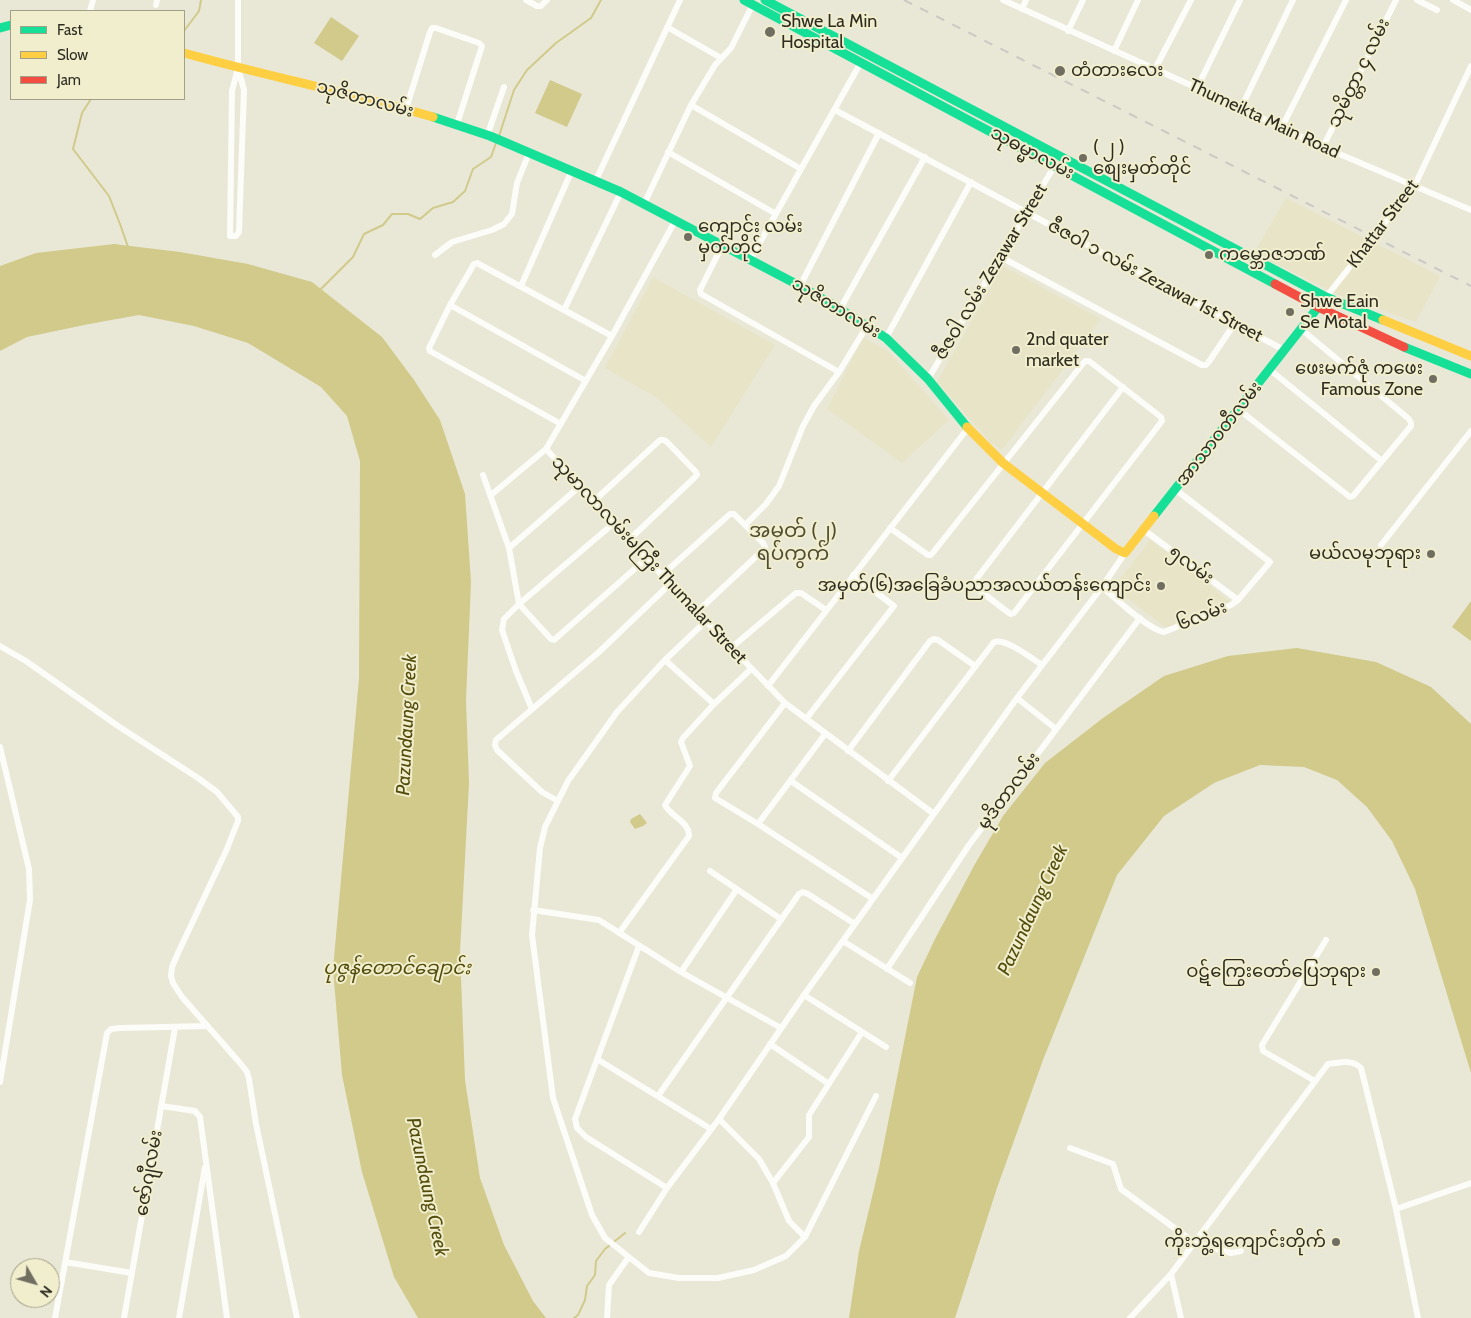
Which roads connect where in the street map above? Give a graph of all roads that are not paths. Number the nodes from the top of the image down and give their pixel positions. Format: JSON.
{"nodes":[{"id":1,"x":238,"y":0,"type":"edge"},
{"id":2,"x":526,"y":0,"type":"edge"},
{"id":3,"x":547,"y":0,"type":"edge"},
{"id":4,"x":680,"y":0,"type":"edge"},
{"id":5,"x":765,"y":0,"type":"edge"},
{"id":6,"x":1003,"y":0,"type":"edge"},
{"id":7,"x":1026,"y":0,"type":"edge"},
{"id":8,"x":1083,"y":0,"type":"edge"},
{"id":9,"x":1138,"y":0,"type":"edge"},
{"id":10,"x":1191,"y":0,"type":"edge"},
{"id":11,"x":1240,"y":0,"type":"edge"},
{"id":12,"x":1293,"y":0,"type":"edge"},
{"id":13,"x":1346,"y":0,"type":"edge"},
{"id":14,"x":1396,"y":0,"type":"edge"},
{"id":15,"x":1417,"y":0,"type":"edge"},
{"id":16,"x":1453,"y":0,"type":"edge"},
{"id":17,"x":749,"y":2,"type":"edge"},
{"id":18,"x":1022,"y":9,"type":"junction"},
{"id":19,"x":1437,"y":10,"type":"dead end"},
{"id":20,"x":1471,"y":10,"type":"edge"},
{"id":21,"x":789,"y":19,"type":"junction"},
{"id":22,"x":667,"y":27,"type":"junction"},
{"id":23,"x":1068,"y":30,"type":"junction"},
{"id":24,"x":1114,"y":51,"type":"junction"},
{"id":25,"x":185,"y":53,"type":"edge"},
{"id":26,"x":721,"y":58,"type":"junction"},
{"id":27,"x":861,"y":62,"type":"junction"},
{"id":28,"x":1471,"y":66,"type":"edge"},
{"id":29,"x":238,"y":68,"type":"junction"},
{"id":30,"x":1155,"y":69,"type":"junction"},
{"id":31,"x":504,"y":87,"type":"dead end"},
{"id":32,"x":1197,"y":88,"type":"junction"},
{"id":33,"x":691,"y":105,"type":"junction"},
{"id":34,"x":1241,"y":108,"type":"junction"},
{"id":35,"x":406,"y":109,"type":"junction"},
{"id":36,"x":835,"y":110,"type":"junction"},
{"id":37,"x":457,"y":124,"type":"junction"},
{"id":38,"x":232,"y":127,"type":"junction"},
{"id":39,"x":242,"y":127,"type":"junction"},
{"id":40,"x":1282,"y":127,"type":"junction"},
{"id":41,"x":879,"y":133,"type":"junction"},
{"id":42,"x":488,"y":136,"type":"junction"},
{"id":43,"x":1323,"y":147,"type":"junction"},
{"id":44,"x":668,"y":152,"type":"junction"},
{"id":45,"x":529,"y":153,"type":"junction"},
{"id":46,"x":925,"y":157,"type":"junction"},
{"id":47,"x":1055,"y":165,"type":"junction"},
{"id":48,"x":801,"y":169,"type":"junction"},
{"id":49,"x":572,"y":170,"type":"junction"},
{"id":50,"x":596,"y":180,"type":"junction"},
{"id":51,"x":971,"y":182,"type":"junction"},
{"id":52,"x":1415,"y":185,"type":"junction"},
{"id":53,"x":621,"y":192,"type":"junction"},
{"id":54,"x":644,"y":204,"type":"junction"},
{"id":55,"x":1471,"y":210,"type":"edge"},
{"id":56,"x":1026,"y":213,"type":"junction"},
{"id":57,"x":776,"y":214,"type":"junction"},
{"id":58,"x":675,"y":220,"type":"junction"},
{"id":59,"x":722,"y":246,"type":"junction"},
{"id":60,"x":435,"y":255,"type":"dead end"},
{"id":61,"x":1000,"y":256,"type":"junction"},
{"id":62,"x":750,"y":260,"type":"junction"},
{"id":63,"x":521,"y":286,"type":"junction"},
{"id":64,"x":800,"y":286,"type":"junction"},
{"id":65,"x":1326,"y":297,"type":"junction"},
{"id":66,"x":450,"y":305,"type":"junction"},
{"id":67,"x":1318,"y":307,"type":"junction"},
{"id":68,"x":840,"y":309,"type":"junction"},
{"id":69,"x":564,"y":310,"type":"junction"},
{"id":70,"x":1235,"y":324,"type":"junction"},
{"id":71,"x":867,"y":326,"type":"junction"},
{"id":72,"x":1301,"y":329,"type":"junction"},
{"id":73,"x":612,"y":336,"type":"junction"},
{"id":74,"x":886,"y":338,"type":"junction"},
{"id":75,"x":1284,"y":350,"type":"junction"},
{"id":76,"x":1471,"y":356,"type":"edge"},
{"id":77,"x":1269,"y":369,"type":"junction"},
{"id":78,"x":839,"y":372,"type":"junction"},
{"id":79,"x":1471,"y":374,"type":"edge"},
{"id":80,"x":928,"y":379,"type":"junction"},
{"id":81,"x":586,"y":381,"type":"junction"},
{"id":82,"x":1123,"y":387,"type":"junction"},
{"id":83,"x":1238,"y":409,"type":"junction"},
{"id":84,"x":561,"y":424,"type":"junction"},
{"id":85,"x":968,"y":428,"type":"junction"},
{"id":86,"x":1471,"y":431,"type":"edge"},
{"id":87,"x":546,"y":449,"type":"junction"},
{"id":88,"x":1382,"y":461,"type":"junction"},
{"id":89,"x":1003,"y":463,"type":"junction"},
{"id":90,"x":483,"y":475,"type":"dead end"},
{"id":91,"x":580,"y":486,"type":"junction"},
{"id":92,"x":1176,"y":490,"type":"junction"},
{"id":93,"x":1042,"y":493,"type":"junction"},
{"id":94,"x":491,"y":495,"type":"junction"},
{"id":95,"x":594,"y":501,"type":"junction"},
{"id":96,"x":614,"y":523,"type":"junction"},
{"id":97,"x":1082,"y":524,"type":"junction"},
{"id":98,"x":745,"y":525,"type":"junction"},
{"id":99,"x":890,"y":528,"type":"junction"},
{"id":100,"x":1144,"y":530,"type":"junction"},
{"id":101,"x":629,"y":540,"type":"junction"},
{"id":102,"x":1381,"y":545,"type":"dead end"},
{"id":103,"x":509,"y":548,"type":"junction"},
{"id":104,"x":1125,"y":553,"type":"junction"},
{"id":105,"x":646,"y":558,"type":"junction"},
{"id":106,"x":662,"y":575,"type":"junction"},
{"id":107,"x":853,"y":575,"type":"junction"},
{"id":108,"x":670,"y":584,"type":"junction"},
{"id":109,"x":1102,"y":587,"type":"junction"},
{"id":110,"x":1238,"y":600,"type":"junction"},
{"id":111,"x":519,"y":604,"type":"junction"},
{"id":112,"x":826,"y":610,"type":"junction"},
{"id":113,"x":697,"y":612,"type":"junction"},
{"id":114,"x":1140,"y":618,"type":"junction"},
{"id":115,"x":706,"y":621,"type":"junction"},
{"id":116,"x":1,"y":646,"type":"edge"},
{"id":117,"x":731,"y":648,"type":"junction"},
{"id":118,"x":665,"y":660,"type":"junction"},
{"id":119,"x":1042,"y":665,"type":"junction"},
{"id":120,"x":975,"y":666,"type":"junction"},
{"id":121,"x":751,"y":669,"type":"junction"},
{"id":122,"x":768,"y":686,"type":"junction"},
{"id":123,"x":1017,"y":698,"type":"junction"},
{"id":124,"x":785,"y":703,"type":"junction"},
{"id":125,"x":714,"y":704,"type":"junction"},
{"id":126,"x":532,"y":709,"type":"junction"},
{"id":127,"x":806,"y":720,"type":"junction"},
{"id":128,"x":1056,"y":729,"type":"junction"},
{"id":129,"x":825,"y":734,"type":"junction"},
{"id":130,"x":0,"y":747,"type":"edge"},
{"id":131,"x":848,"y":751,"type":"junction"},
{"id":132,"x":791,"y":781,"type":"junction"},
{"id":133,"x":888,"y":782,"type":"junction"},
{"id":134,"x":558,"y":801,"type":"junction"},
{"id":135,"x":934,"y":814,"type":"junction"},
{"id":136,"x":758,"y":824,"type":"junction"},
{"id":137,"x":902,"y":858,"type":"junction"},
{"id":138,"x":710,"y":871,"type":"dead end"},
{"id":139,"x":737,"y":889,"type":"junction"},
{"id":140,"x":873,"y":899,"type":"junction"},
{"id":141,"x":533,"y":910,"type":"junction"},
{"id":142,"x":781,"y":919,"type":"junction"},
{"id":143,"x":855,"y":924,"type":"junction"},
{"id":144,"x":619,"y":933,"type":"junction"},
{"id":145,"x":1326,"y":940,"type":"dead end"},
{"id":146,"x":843,"y":941,"type":"junction"},
{"id":147,"x":639,"y":946,"type":"junction"},
{"id":148,"x":887,"y":969,"type":"junction"},
{"id":149,"x":681,"y":972,"type":"junction"},
{"id":150,"x":910,"y":983,"type":"dead end"},
{"id":151,"x":804,"y":995,"type":"junction"},
{"id":152,"x":728,"y":998,"type":"junction"},
{"id":153,"x":207,"y":1026,"type":"junction"},
{"id":154,"x":175,"y":1028,"type":"junction"},
{"id":155,"x":781,"y":1028,"type":"junction"},
{"id":156,"x":862,"y":1032,"type":"junction"},
{"id":157,"x":770,"y":1044,"type":"junction"},
{"id":158,"x":886,"y":1047,"type":"dead end"},
{"id":159,"x":597,"y":1059,"type":"junction"},
{"id":160,"x":0,"y":1082,"type":"edge"},
{"id":161,"x":1315,"y":1082,"type":"junction"},
{"id":162,"x":829,"y":1084,"type":"junction"},
{"id":163,"x":658,"y":1096,"type":"junction"},
{"id":164,"x":876,"y":1096,"type":"dead end"},
{"id":165,"x":161,"y":1106,"type":"junction"},
{"id":166,"x":719,"y":1119,"type":"junction"},
{"id":167,"x":711,"y":1129,"type":"junction"},
{"id":168,"x":1070,"y":1148,"type":"dead end"},
{"id":169,"x":206,"y":1160,"type":"junction"},
{"id":170,"x":773,"y":1183,"type":"junction"},
{"id":171,"x":1471,"y":1183,"type":"edge"},
{"id":172,"x":667,"y":1188,"type":"junction"},
{"id":173,"x":1396,"y":1210,"type":"junction"},
{"id":174,"x":639,"y":1232,"type":"dead end"},
{"id":175,"x":805,"y":1236,"type":"junction"},
{"id":176,"x":1195,"y":1243,"type":"junction"},
{"id":177,"x":1241,"y":1251,"type":"dead end"},
{"id":178,"x":628,"y":1258,"type":"junction"},
{"id":179,"x":65,"y":1262,"type":"junction"},
{"id":180,"x":132,"y":1273,"type":"junction"},
{"id":181,"x":1172,"y":1274,"type":"junction"},
{"id":182,"x":55,"y":1318,"type":"edge"},
{"id":183,"x":124,"y":1318,"type":"edge"},
{"id":184,"x":179,"y":1318,"type":"edge"},
{"id":185,"x":227,"y":1318,"type":"edge"},
{"id":186,"x":297,"y":1318,"type":"edge"},
{"id":187,"x":607,"y":1318,"type":"edge"},
{"id":188,"x":1130,"y":1318,"type":"edge"},
{"id":189,"x":1181,"y":1318,"type":"edge"},
{"id":190,"x":1418,"y":1318,"type":"edge"}],
"edges":[{"from":1,"to":29,"type":"street"},
{"from":2,"to":3,"type":"street"},
{"from":4,"to":22,"type":"street"},
{"from":5,"to":21,"type":"main road","name":"သုဓမ္မာလမ်း"},
{"from":6,"to":18,"type":"street","name":"Thumeikta Main Road"},
{"from":7,"to":18,"type":"street"},
{"from":8,"to":23,"type":"street"},
{"from":9,"to":24,"type":"street"},
{"from":10,"to":30,"type":"street"},
{"from":11,"to":32,"type":"street"},
{"from":12,"to":34,"type":"street"},
{"from":13,"to":40,"type":"street"},
{"from":14,"to":43,"type":"street","name":"သုမိတ္တာ ၄ လမ်း"},
{"from":15,"to":19,"type":"street"},
{"from":16,"to":20,"type":"street"},
{"from":17,"to":21,"type":"main road","name":"သုဓမ္မာလမ်း"},
{"from":17,"to":26,"type":"street"},
{"from":18,"to":23,"type":"street","name":"Thumeikta Main Road"},
{"from":21,"to":27,"type":"main road","name":"သုဓမ္မာလမ်း"},
{"from":21,"to":65,"type":"main road","name":"သုဓမ္မာလမ်း"},
{"from":22,"to":26,"type":"street"},
{"from":22,"to":50,"type":"street"},
{"from":23,"to":24,"type":"street","name":"Thumeikta Main Road"},
{"from":24,"to":30,"type":"street","name":"Thumeikta Main Road"},
{"from":25,"to":29,"type":"main road","name":"သုဇိတာလမ်း"},
{"from":26,"to":33,"type":"street"},
{"from":27,"to":36,"type":"street"},
{"from":27,"to":47,"type":"main road","name":"သုဓမ္မာလမ်း"},
{"from":28,"to":52,"type":"street","name":"Khattar Street"},
{"from":29,"to":35,"type":"main road","name":"သုဇိတာလမ်း"},
{"from":29,"to":38,"type":"street"},
{"from":29,"to":39,"type":"street"},
{"from":30,"to":32,"type":"street","name":"Thumeikta Main Road"},
{"from":31,"to":42,"type":"street"},
{"from":32,"to":34,"type":"street","name":"Thumeikta Main Road"},
{"from":33,"to":44,"type":"street"},
{"from":33,"to":48,"type":"street"},
{"from":34,"to":40,"type":"street","name":"Thumeikta Main Road"},
{"from":35,"to":37,"type":"main road","name":"သုဇိတာလမ်း"},
{"from":35,"to":37,"type":"street"},
{"from":36,"to":41,"type":"street","name":"ဇီဇဝါ ၁ လမ်း Zezawar 1st Street"},
{"from":36,"to":48,"type":"street"},
{"from":37,"to":42,"type":"main road","name":"သုဇိတာလမ်း"},
{"from":38,"to":39,"type":"street"},
{"from":38,"to":39,"type":"street"},
{"from":40,"to":43,"type":"street","name":"Thumeikta Main Road"},
{"from":41,"to":46,"type":"street","name":"ဇီဇဝါ ၁ လမ်း Zezawar 1st Street"},
{"from":41,"to":64,"type":"street"},
{"from":42,"to":45,"type":"main road","name":"သုဇိတာလမ်း"},
{"from":43,"to":52,"type":"street","name":"Thumeikta Main Road"},
{"from":44,"to":54,"type":"street"},
{"from":44,"to":57,"type":"street"},
{"from":45,"to":49,"type":"main road","name":"သုဇိတာလမ်း"},
{"from":45,"to":60,"type":"street"},
{"from":46,"to":51,"type":"street","name":"ဇီဇဝါ ၁ လမ်း Zezawar 1st Street"},
{"from":46,"to":68,"type":"street"},
{"from":47,"to":56,"type":"street","name":"ဇီဇဝါ လမ်း Zezawar Street"},
{"from":47,"to":67,"type":"main road","name":"သုဓမ္မာလမ်း"},
{"from":48,"to":57,"type":"street"},
{"from":49,"to":50,"type":"main road","name":"သုဇိတာလမ်း"},
{"from":49,"to":63,"type":"street"},
{"from":50,"to":53,"type":"main road","name":"သုဇိတာလမ်း"},
{"from":51,"to":56,"type":"street","name":"ဇီဇဝါ ၁ လမ်း Zezawar 1st Street"},
{"from":51,"to":74,"type":"street"},
{"from":52,"to":55,"type":"street","name":"Thumeikta Main Road"},
{"from":52,"to":65,"type":"street","name":"Khattar Street"},
{"from":53,"to":54,"type":"main road","name":"သုဇိတာလမ်း"},
{"from":53,"to":69,"type":"street"},
{"from":54,"to":58,"type":"main road","name":"သုဇိတာလမ်း"},
{"from":56,"to":61,"type":"street","name":"ဇီဇဝါ လမ်း Zezawar Street"},
{"from":56,"to":70,"type":"street","name":"ဇီဇဝါ ၁ လမ်း Zezawar 1st Street"},
{"from":57,"to":62,"type":"street"},
{"from":58,"to":59,"type":"main road","name":"သုဇိတာလမ်း"},
{"from":58,"to":73,"type":"street","name":"သုမာလာလမ်းမကြီး Thumalar Street"},
{"from":59,"to":62,"type":"main road","name":"သုဇိတာလမ်း"},
{"from":59,"to":78,"type":"street"},
{"from":61,"to":70,"type":"street"},
{"from":61,"to":80,"type":"street","name":"ဇီဇဝါ လမ်း Zezawar Street"},
{"from":62,"to":64,"type":"main road","name":"သုဇိတာလမ်း"},
{"from":63,"to":66,"type":"street"},
{"from":63,"to":69,"type":"street"},
{"from":64,"to":68,"type":"main road","name":"သုဇိတာလမ်း"},
{"from":65,"to":67,"type":"main road","name":"အာသာဝတီလမ်း"},
{"from":65,"to":76,"type":"main road","name":"သုဓမ္မာလမ်း"},
{"from":66,"to":81,"type":"street"},
{"from":66,"to":84,"type":"street"},
{"from":67,"to":72,"type":"main road","name":"အာသာဝတီလမ်း"},
{"from":67,"to":79,"type":"main road","name":"သုဓမ္မာလမ်း"},
{"from":68,"to":71,"type":"main road","name":"သုဇိတာလမ်း"},
{"from":69,"to":73,"type":"street"},
{"from":70,"to":75,"type":"street","name":"ဇီဇဝါ ၁ လမ်း Zezawar 1st Street"},
{"from":71,"to":74,"type":"main road","name":"သုဇိတာလမ်း"},
{"from":71,"to":78,"type":"street"},
{"from":72,"to":75,"type":"main road","name":"အာသာဝတီလမ်း"},
{"from":72,"to":88,"type":"street"},
{"from":73,"to":81,"type":"street","name":"သုမာလာလမ်းမကြီး Thumalar Street"},
{"from":74,"to":80,"type":"main road","name":"သုဇိတာလမ်း"},
{"from":75,"to":77,"type":"main road","name":"အာသာဝတီလမ်း"},
{"from":77,"to":83,"type":"main road","name":"အာသာဝတီလမ်း"},
{"from":77,"to":88,"type":"street"},
{"from":78,"to":98,"type":"street"},
{"from":80,"to":85,"type":"main road","name":"သုဇိတာလမ်း"},
{"from":81,"to":84,"type":"street","name":"သုမာလာလမ်းမကြီး Thumalar Street"},
{"from":82,"to":89,"type":"street"},
{"from":82,"to":93,"type":"street"},
{"from":82,"to":97,"type":"street"},
{"from":83,"to":88,"type":"street"},
{"from":83,"to":92,"type":"main road","name":"အာသာဝတီလမ်း"},
{"from":84,"to":87,"type":"street","name":"သုမာလာလမ်းမကြီး Thumalar Street"},
{"from":85,"to":89,"type":"main road","name":"သုဇိတာလမ်း"},
{"from":85,"to":99,"type":"street"},
{"from":86,"to":102,"type":"street"},
{"from":87,"to":91,"type":"street","name":"သုမာလာလမ်းမကြီး Thumalar Street"},
{"from":87,"to":94,"type":"street"},
{"from":89,"to":93,"type":"main road","name":"သုဇိတာလမ်း"},
{"from":89,"to":99,"type":"street"},
{"from":90,"to":94,"type":"street"},
{"from":91,"to":95,"type":"street","name":"သုမာလာလမ်းမကြီး Thumalar Street"},
{"from":91,"to":103,"type":"street"},
{"from":92,"to":100,"type":"main road","name":"အာသာဝတီလမ်း"},
{"from":92,"to":110,"type":"street","name":"၆လမ်း"},
{"from":93,"to":97,"type":"main road","name":"သုဇိတာလမ်း"},
{"from":93,"to":97,"type":"street"},
{"from":94,"to":103,"type":"street"},
{"from":95,"to":96,"type":"street","name":"သုမာလာလမ်းမကြီး Thumalar Street"},
{"from":95,"to":101,"type":"street"},
{"from":96,"to":101,"type":"street","name":"သုမာလာလမ်းမကြီး Thumalar Street"},
{"from":96,"to":111,"type":"street"},
{"from":97,"to":104,"type":"main road","name":"သုဇိတာလမ်း"},
{"from":98,"to":106,"type":"street"},
{"from":98,"to":113,"type":"street"},
{"from":99,"to":107,"type":"street"},
{"from":100,"to":104,"type":"main road","name":"အာသာဝတီလမ်း"},
{"from":100,"to":110,"type":"street","name":"၅လမ်း"},
{"from":101,"to":105,"type":"street","name":"သုမာလာလမ်းမကြီး Thumalar Street"},
{"from":103,"to":111,"type":"street"},
{"from":104,"to":109,"type":"street"},
{"from":105,"to":106,"type":"street","name":"သုမာလာလမ်းမကြီး Thumalar Street"},
{"from":105,"to":111,"type":"street"},
{"from":106,"to":108,"type":"street","name":"သုမာလာလမ်းမကြီး Thumalar Street"},
{"from":107,"to":112,"type":"street"},
{"from":107,"to":127,"type":"street"},
{"from":108,"to":113,"type":"street","name":"သုမာလာလမ်းမကြီး Thumalar Street"},
{"from":108,"to":126,"type":"street"},
{"from":109,"to":114,"type":"street","name":"၆လမ်း"},
{"from":109,"to":119,"type":"street"},
{"from":110,"to":114,"type":"street","name":"၆လမ်း"},
{"from":111,"to":126,"type":"street"},
{"from":112,"to":117,"type":"street"},
{"from":112,"to":122,"type":"street"},
{"from":113,"to":115,"type":"street","name":"သုမာလာလမ်းမကြီး Thumalar Street"},
{"from":114,"to":128,"type":"street","name":"မုဒိတာလမ်း"},
{"from":115,"to":117,"type":"street","name":"သုမာလာလမ်းမကြီး Thumalar Street"},
{"from":115,"to":118,"type":"street"},
{"from":116,"to":153,"type":"street"},
{"from":117,"to":121,"type":"street","name":"သုမာလာလမ်းမကြီး Thumalar Street"},
{"from":118,"to":125,"type":"street"},
{"from":118,"to":134,"type":"street"},
{"from":119,"to":120,"type":"street"},
{"from":119,"to":123,"type":"street"},
{"from":120,"to":131,"type":"street"},
{"from":120,"to":133,"type":"street"},
{"from":121,"to":122,"type":"street","name":"သုမာလာလမ်းမကြီး Thumalar Street"},
{"from":121,"to":125,"type":"street"},
{"from":122,"to":124,"type":"street","name":"သုမာလာလမ်းမကြီး Thumalar Street"},
{"from":123,"to":128,"type":"street"},
{"from":123,"to":135,"type":"street"},
{"from":124,"to":127,"type":"street","name":"သုမာလာလမ်းမကြီး Thumalar Street"},
{"from":124,"to":136,"type":"street"},
{"from":125,"to":144,"type":"street"},
{"from":126,"to":134,"type":"street"},
{"from":127,"to":129,"type":"street","name":"သုမာလာလမ်းမကြီး Thumalar Street"},
{"from":128,"to":148,"type":"street","name":"မုဒိတာလမ်း"},
{"from":129,"to":131,"type":"street","name":"သုမာလာလမ်းမကြီး Thumalar Street"},
{"from":129,"to":132,"type":"street"},
{"from":130,"to":160,"type":"street"},
{"from":131,"to":133,"type":"street","name":"သုမာလာလမ်းမကြီး Thumalar Street"},
{"from":132,"to":136,"type":"street"},
{"from":132,"to":137,"type":"street"},
{"from":133,"to":135,"type":"street","name":"သုမာလာလမ်းမကြီး Thumalar Street"},
{"from":134,"to":141,"type":"street"},
{"from":135,"to":137,"type":"street"},
{"from":136,"to":140,"type":"street"},
{"from":137,"to":140,"type":"street"},
{"from":138,"to":139,"type":"street"},
{"from":139,"to":142,"type":"street"},
{"from":139,"to":149,"type":"street"},
{"from":140,"to":143,"type":"street"},
{"from":141,"to":144,"type":"street"},
{"from":141,"to":178,"type":"street"},
{"from":142,"to":143,"type":"street"},
{"from":142,"to":152,"type":"street"},
{"from":143,"to":146,"type":"street"},
{"from":144,"to":147,"type":"street"},
{"from":145,"to":161,"type":"street"},
{"from":146,"to":148,"type":"street"},
{"from":146,"to":151,"type":"street"},
{"from":147,"to":149,"type":"street"},
{"from":147,"to":159,"type":"street"},
{"from":148,"to":150,"type":"street"},
{"from":149,"to":152,"type":"street"},
{"from":151,"to":155,"type":"street"},
{"from":151,"to":156,"type":"street"},
{"from":152,"to":155,"type":"street"},
{"from":152,"to":163,"type":"street"},
{"from":153,"to":154,"type":"street"},
{"from":153,"to":186,"type":"street"},
{"from":154,"to":165,"type":"street","name":"ဇော်ဂျီလမ်း"},
{"from":154,"to":179,"type":"street"},
{"from":155,"to":157,"type":"street"},
{"from":156,"to":158,"type":"street"},
{"from":156,"to":162,"type":"street"},
{"from":157,"to":162,"type":"street"},
{"from":157,"to":166,"type":"street"},
{"from":159,"to":163,"type":"street"},
{"from":159,"to":172,"type":"street"},
{"from":161,"to":173,"type":"street"},
{"from":161,"to":176,"type":"street"},
{"from":162,"to":170,"type":"street"},
{"from":163,"to":167,"type":"street"},
{"from":164,"to":175,"type":"street"},
{"from":165,"to":169,"type":"street"},
{"from":165,"to":180,"type":"street","name":"ဇော်ဂျီလမ်း"},
{"from":166,"to":167,"type":"street"},
{"from":166,"to":170,"type":"street"},
{"from":167,"to":172,"type":"street"},
{"from":168,"to":176,"type":"street"},
{"from":169,"to":184,"type":"street"},
{"from":169,"to":185,"type":"street"},
{"from":170,"to":175,"type":"street"},
{"from":171,"to":173,"type":"street"},
{"from":172,"to":174,"type":"street"},
{"from":173,"to":190,"type":"street"},
{"from":175,"to":178,"type":"street"},
{"from":176,"to":177,"type":"street"},
{"from":176,"to":181,"type":"street"},
{"from":178,"to":187,"type":"street"},
{"from":179,"to":180,"type":"street"},
{"from":179,"to":182,"type":"street"},
{"from":180,"to":183,"type":"street","name":"ဇော်ဂျီလမ်း"},
{"from":181,"to":188,"type":"street"},
{"from":181,"to":189,"type":"street"}]}
